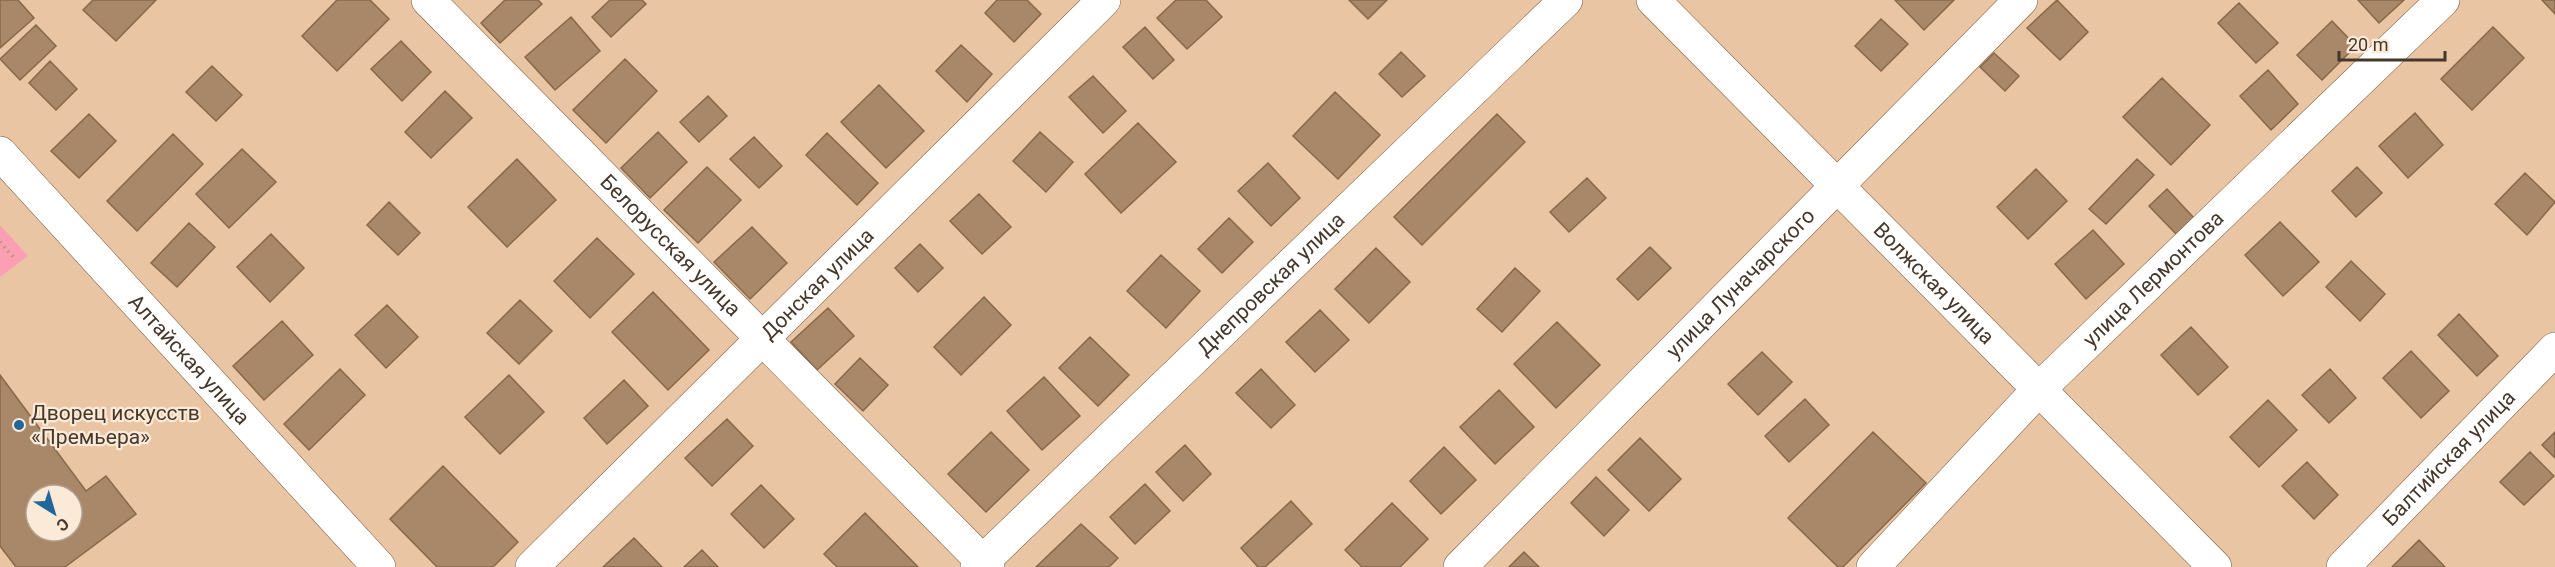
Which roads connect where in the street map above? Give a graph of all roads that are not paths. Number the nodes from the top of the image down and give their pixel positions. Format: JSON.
{"nodes":[{"id":1,"x":428,"y":0,"type":"edge"},
{"id":2,"x":1104,"y":0,"type":"edge"},
{"id":3,"x":1566,"y":0,"type":"edge"},
{"id":4,"x":1653,"y":0,"type":"edge"},
{"id":5,"x":2021,"y":0,"type":"edge"},
{"id":6,"x":2443,"y":0,"type":"edge"},
{"id":7,"x":0,"y":153,"type":"edge"},
{"id":8,"x":1837,"y":186,"type":"junction"},
{"id":9,"x":763,"y":339,"type":"junction"},
{"id":10,"x":2555,"y":349,"type":"edge"},
{"id":11,"x":2039,"y":389,"type":"junction"},
{"id":12,"x":982,"y":565,"type":"edge"},
{"id":13,"x":378,"y":567,"type":"edge"},
{"id":14,"x":532,"y":567,"type":"edge"},
{"id":15,"x":1460,"y":567,"type":"edge"},
{"id":16,"x":1873,"y":567,"type":"edge"},
{"id":17,"x":2215,"y":567,"type":"edge"},
{"id":18,"x":2343,"y":567,"type":"edge"}],
"edges":[{"from":1,"to":9,"type":"street","name":"Белорусская улица"},
{"from":2,"to":9,"type":"street","name":"Донская улица"},
{"from":3,"to":12,"type":"street","name":"Днепровская улица"},
{"from":4,"to":8,"type":"street","name":"Волжская улица"},
{"from":5,"to":8,"type":"street","name":"улица Луначарского"},
{"from":6,"to":11,"type":"street","name":"улица Лермонтова"},
{"from":7,"to":13,"type":"street","name":"Алтайская улица"},
{"from":8,"to":11,"type":"street","name":"Волжская улица"},
{"from":8,"to":15,"type":"street","name":"улица Луначарского"},
{"from":9,"to":12,"type":"street","name":"Белорусская улица"},
{"from":9,"to":14,"type":"street","name":"Донская улица"},
{"from":10,"to":18,"type":"street","name":"Балтийская улица"},
{"from":11,"to":16,"type":"street","name":"улица Лермонтова"},
{"from":11,"to":17,"type":"street","name":"Волжская улица"}]}
